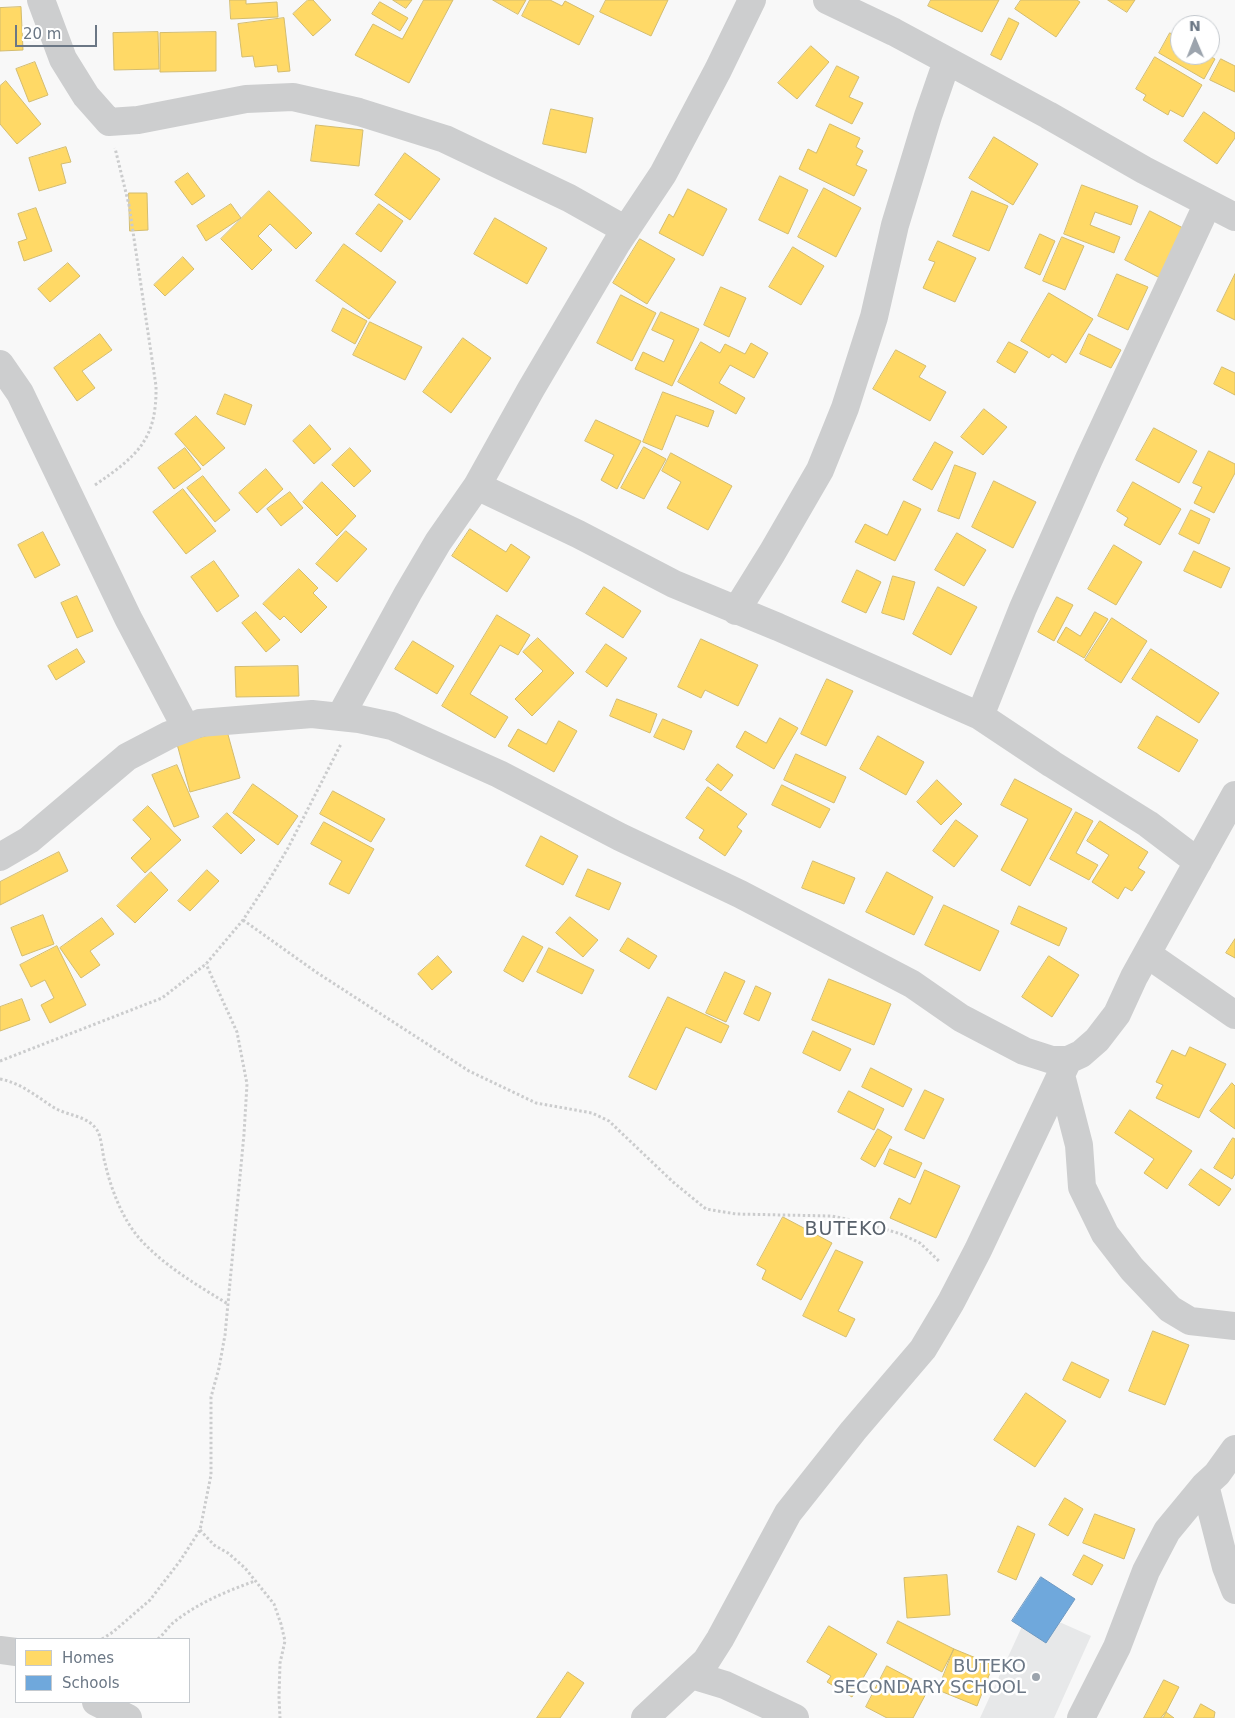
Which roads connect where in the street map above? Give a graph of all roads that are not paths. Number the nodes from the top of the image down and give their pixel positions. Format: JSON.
{"nodes":[{"id":1,"x":41,"y":0,"type":"edge"},
{"id":2,"x":752,"y":0,"type":"edge"},
{"id":3,"x":832,"y":1,"type":"edge"},
{"id":4,"x":948,"y":61,"type":"junction"},
{"id":5,"x":1208,"y":203,"type":"junction"},
{"id":6,"x":1235,"y":217,"type":"edge"},
{"id":7,"x":626,"y":230,"type":"junction"},
{"id":8,"x":0,"y":364,"type":"edge"},
{"id":9,"x":477,"y":486,"type":"junction"},
{"id":10,"x":736,"y":611,"type":"junction"},
{"id":11,"x":980,"y":716,"type":"junction"},
{"id":12,"x":346,"y":717,"type":"junction"},
{"id":13,"x":186,"y":728,"type":"junction"},
{"id":14,"x":1235,"y":795,"type":"edge"},
{"id":15,"x":0,"y":857,"type":"edge"},
{"id":16,"x":1198,"y":862,"type":"junction"},
{"id":17,"x":1147,"y":954,"type":"junction"},
{"id":18,"x":1235,"y":1015,"type":"edge"},
{"id":19,"x":1065,"y":1067,"type":"junction"},
{"id":20,"x":1235,"y":1326,"type":"edge"},
{"id":21,"x":1235,"y":1449,"type":"edge"},
{"id":22,"x":1205,"y":1485,"type":"junction"},
{"id":23,"x":1235,"y":1590,"type":"edge"},
{"id":24,"x":0,"y":1650,"type":"edge"},
{"id":25,"x":15,"y":1652,"type":"edge"},
{"id":26,"x":692,"y":1675,"type":"junction"},
{"id":27,"x":98,"y":1703,"type":"edge"},
{"id":28,"x":128,"y":1718,"type":"edge"},
{"id":29,"x":645,"y":1718,"type":"edge"},
{"id":30,"x":795,"y":1718,"type":"edge"},
{"id":31,"x":1081,"y":1718,"type":"edge"}],
"edges":[{"from":1,"to":7,"type":"street"},
{"from":2,"to":7,"type":"street"},
{"from":3,"to":4,"type":"street"},
{"from":4,"to":5,"type":"street"},
{"from":4,"to":10,"type":"street"},
{"from":5,"to":6,"type":"street"},
{"from":5,"to":11,"type":"street"},
{"from":7,"to":9,"type":"street"},
{"from":8,"to":13,"type":"street"},
{"from":9,"to":10,"type":"street"},
{"from":9,"to":12,"type":"street"},
{"from":10,"to":11,"type":"street"},
{"from":11,"to":16,"type":"street"},
{"from":12,"to":13,"type":"street"},
{"from":12,"to":19,"type":"street"},
{"from":13,"to":15,"type":"street"},
{"from":14,"to":16,"type":"street"},
{"from":16,"to":17,"type":"street"},
{"from":17,"to":18,"type":"street"},
{"from":17,"to":19,"type":"street"},
{"from":19,"to":20,"type":"street"},
{"from":19,"to":26,"type":"street"},
{"from":21,"to":22,"type":"street"},
{"from":22,"to":23,"type":"street"},
{"from":22,"to":31,"type":"street"},
{"from":24,"to":25,"type":"street"},
{"from":26,"to":29,"type":"street"},
{"from":26,"to":30,"type":"street"},
{"from":27,"to":28,"type":"street"}]}
